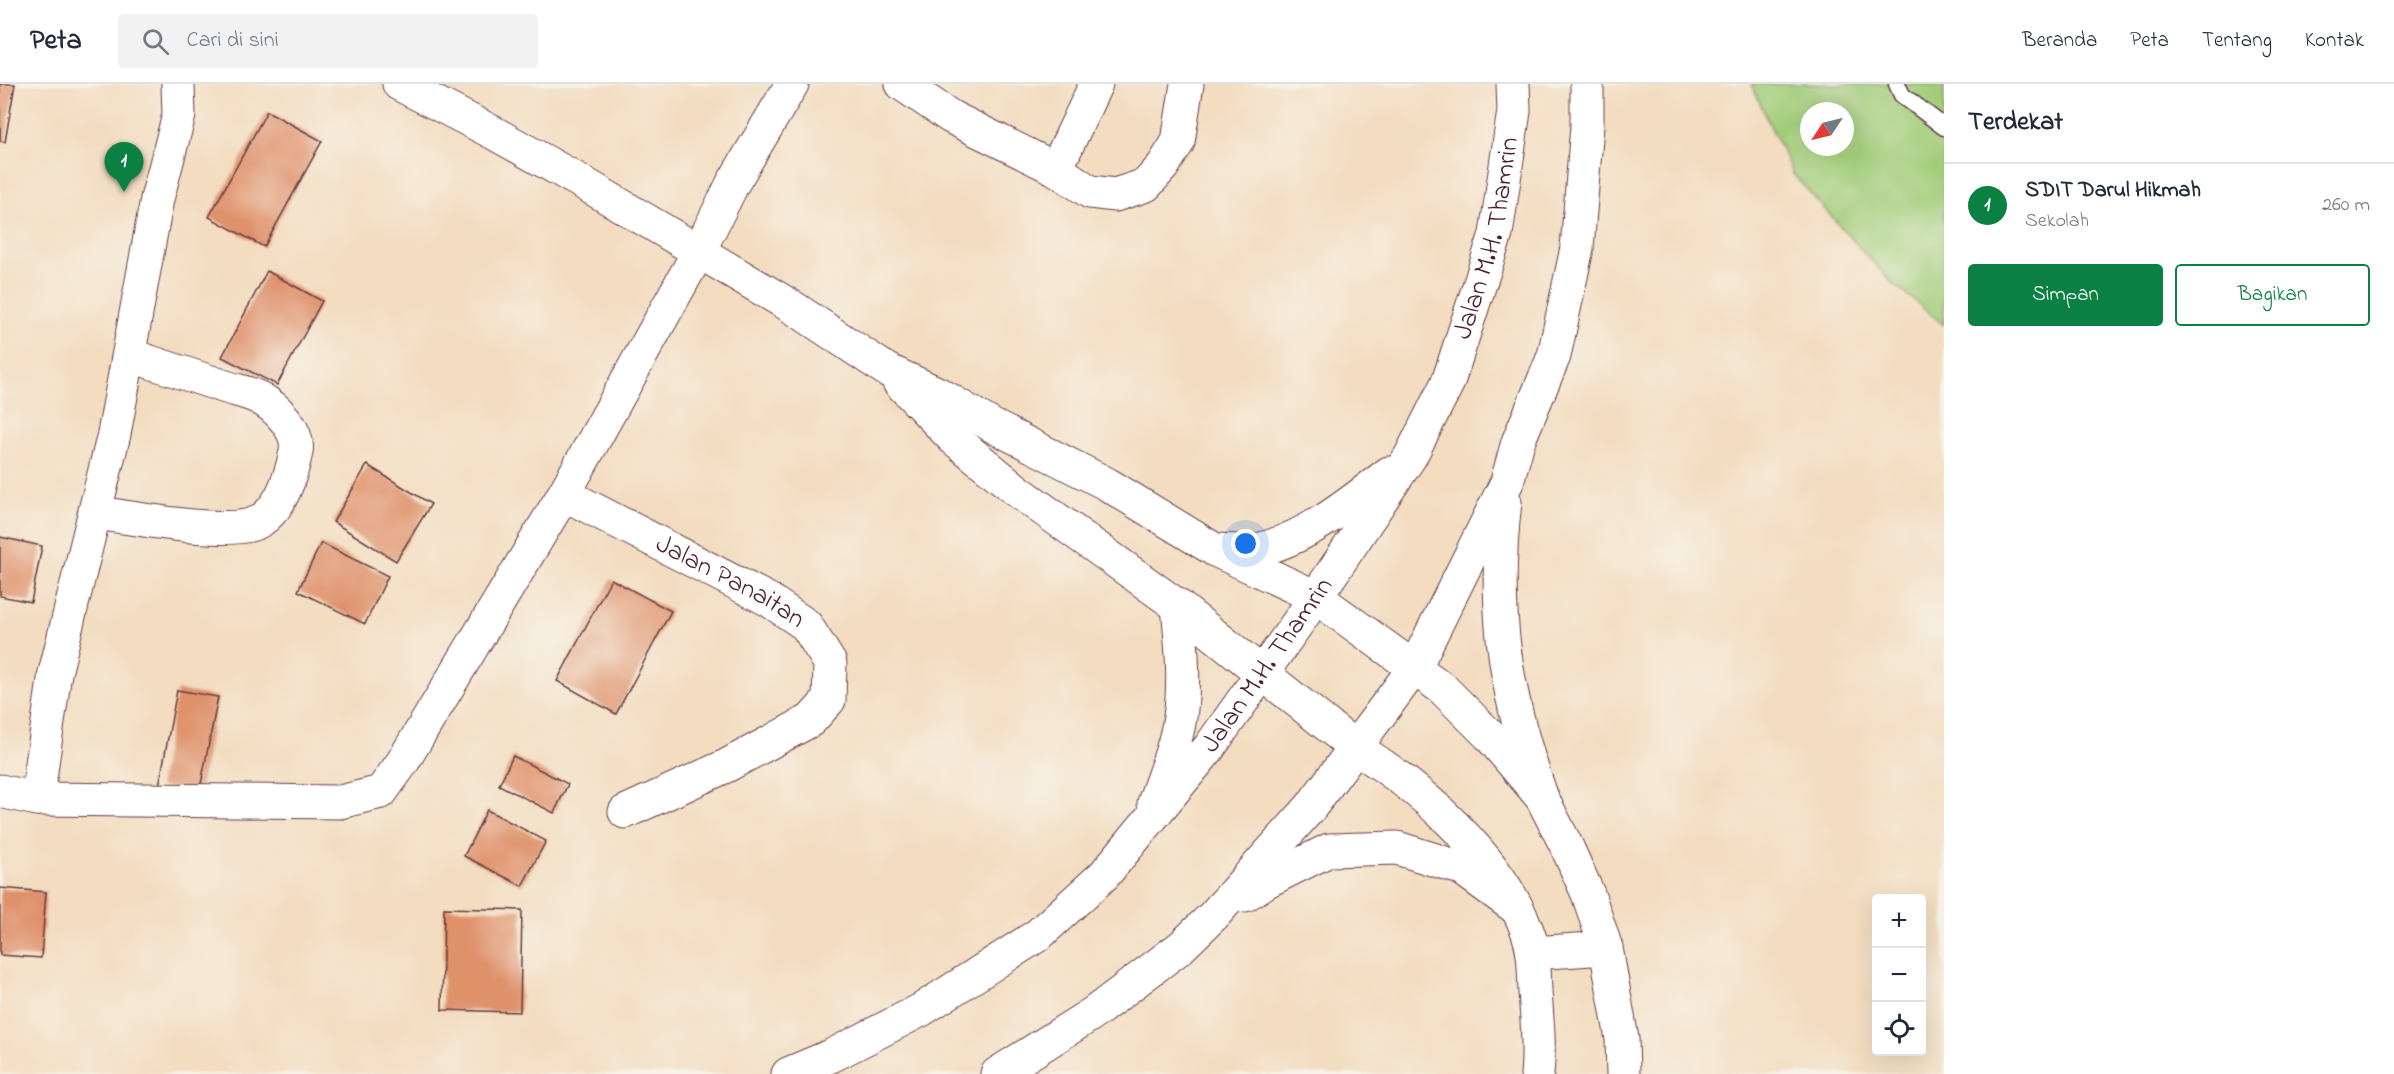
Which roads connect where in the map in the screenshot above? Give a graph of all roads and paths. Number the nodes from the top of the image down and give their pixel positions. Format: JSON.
{"nodes":[{"id":1,"x":178,"y":84,"type":"edge"},
{"id":2,"x":399,"y":84,"type":"edge"},
{"id":3,"x":792,"y":84,"type":"edge"},
{"id":4,"x":902,"y":84,"type":"edge"},
{"id":5,"x":1096,"y":84,"type":"edge"},
{"id":6,"x":1187,"y":84,"type":"edge"},
{"id":7,"x":1513,"y":84,"type":"edge"},
{"id":8,"x":1587,"y":84,"type":"edge"},
{"id":9,"x":1897,"y":84,"type":"edge"},
{"id":10,"x":1944,"y":127,"type":"edge"},
{"id":11,"x":1056,"y":169,"type":"junction"},
{"id":12,"x":699,"y":251,"type":"junction"},
{"id":13,"x":129,"y":355,"type":"junction"},
{"id":14,"x":887,"y":370,"type":"junction"},
{"id":15,"x":1410,"y":457,"type":"junction"},
{"id":16,"x":1507,"y":483,"type":"junction"},
{"id":17,"x":564,"y":495,"type":"junction"},
{"id":18,"x":96,"y":513,"type":"junction"},
{"id":19,"x":1215,"y":550,"type":"junction"},
{"id":20,"x":1316,"y":597,"type":"junction"},
{"id":21,"x":1178,"y":606,"type":"junction"},
{"id":22,"x":1415,"y":668,"type":"junction"},
{"id":23,"x":1260,"y":673,"type":"junction"},
{"id":24,"x":1356,"y":748,"type":"junction"},
{"id":25,"x":0,"y":791,"type":"edge"},
{"id":26,"x":1542,"y":798,"type":"junction"},
{"id":27,"x":37,"y":799,"type":"junction"},
{"id":28,"x":625,"y":812,"type":"dead end"},
{"id":29,"x":1147,"y":825,"type":"junction"},
{"id":30,"x":1516,"y":908,"type":"junction"},
{"id":31,"x":1214,"y":915,"type":"junction"},
{"id":32,"x":1606,"y":948,"type":"junction"},
{"id":33,"x":1533,"y":953,"type":"junction"},
{"id":34,"x":788,"y":1074,"type":"edge"},
{"id":35,"x":997,"y":1074,"type":"edge"},
{"id":36,"x":1537,"y":1074,"type":"edge"},
{"id":37,"x":1623,"y":1074,"type":"edge"}],
"edges":[{"from":1,"to":13,"type":"street"},
{"from":2,"to":12,"type":"street"},
{"from":3,"to":12,"type":"street"},
{"from":4,"to":11,"type":"street"},
{"from":5,"to":11,"type":"street"},
{"from":6,"to":11,"type":"street"},
{"from":7,"to":15,"type":"street","name":"Jalan M.H. Thamrin"},
{"from":8,"to":16,"type":"street"},
{"from":9,"to":10,"type":"lane"},
{"from":12,"to":14,"type":"street"},
{"from":12,"to":17,"type":"street"},
{"from":13,"to":18,"type":"street"},
{"from":13,"to":18,"type":"street"},
{"from":14,"to":19,"type":"street"},
{"from":14,"to":21,"type":"street"},
{"from":15,"to":19,"type":"street"},
{"from":15,"to":20,"type":"street","name":"Jalan M.H. Thamrin"},
{"from":16,"to":22,"type":"street"},
{"from":16,"to":26,"type":"street"},
{"from":17,"to":27,"type":"street"},
{"from":17,"to":28,"type":"street","name":"Jalan Panaitan"},
{"from":18,"to":27,"type":"street"},
{"from":19,"to":20,"type":"street"},
{"from":20,"to":22,"type":"street"},
{"from":20,"to":23,"type":"street","name":"Jalan M.H. Thamrin"},
{"from":21,"to":23,"type":"street"},
{"from":21,"to":29,"type":"street"},
{"from":22,"to":24,"type":"street"},
{"from":22,"to":26,"type":"street"},
{"from":23,"to":24,"type":"street"},
{"from":23,"to":29,"type":"street","name":"Jalan M.H. Thamrin"},
{"from":24,"to":30,"type":"street"},
{"from":24,"to":31,"type":"street"},
{"from":25,"to":27,"type":"street"},
{"from":26,"to":32,"type":"street"},
{"from":29,"to":34,"type":"street","name":"Jalan M.H. Thamrin"},
{"from":30,"to":31,"type":"street"},
{"from":30,"to":33,"type":"street"},
{"from":31,"to":35,"type":"street"},
{"from":32,"to":33,"type":"street"},
{"from":32,"to":37,"type":"street"},
{"from":33,"to":36,"type":"street"}]}
